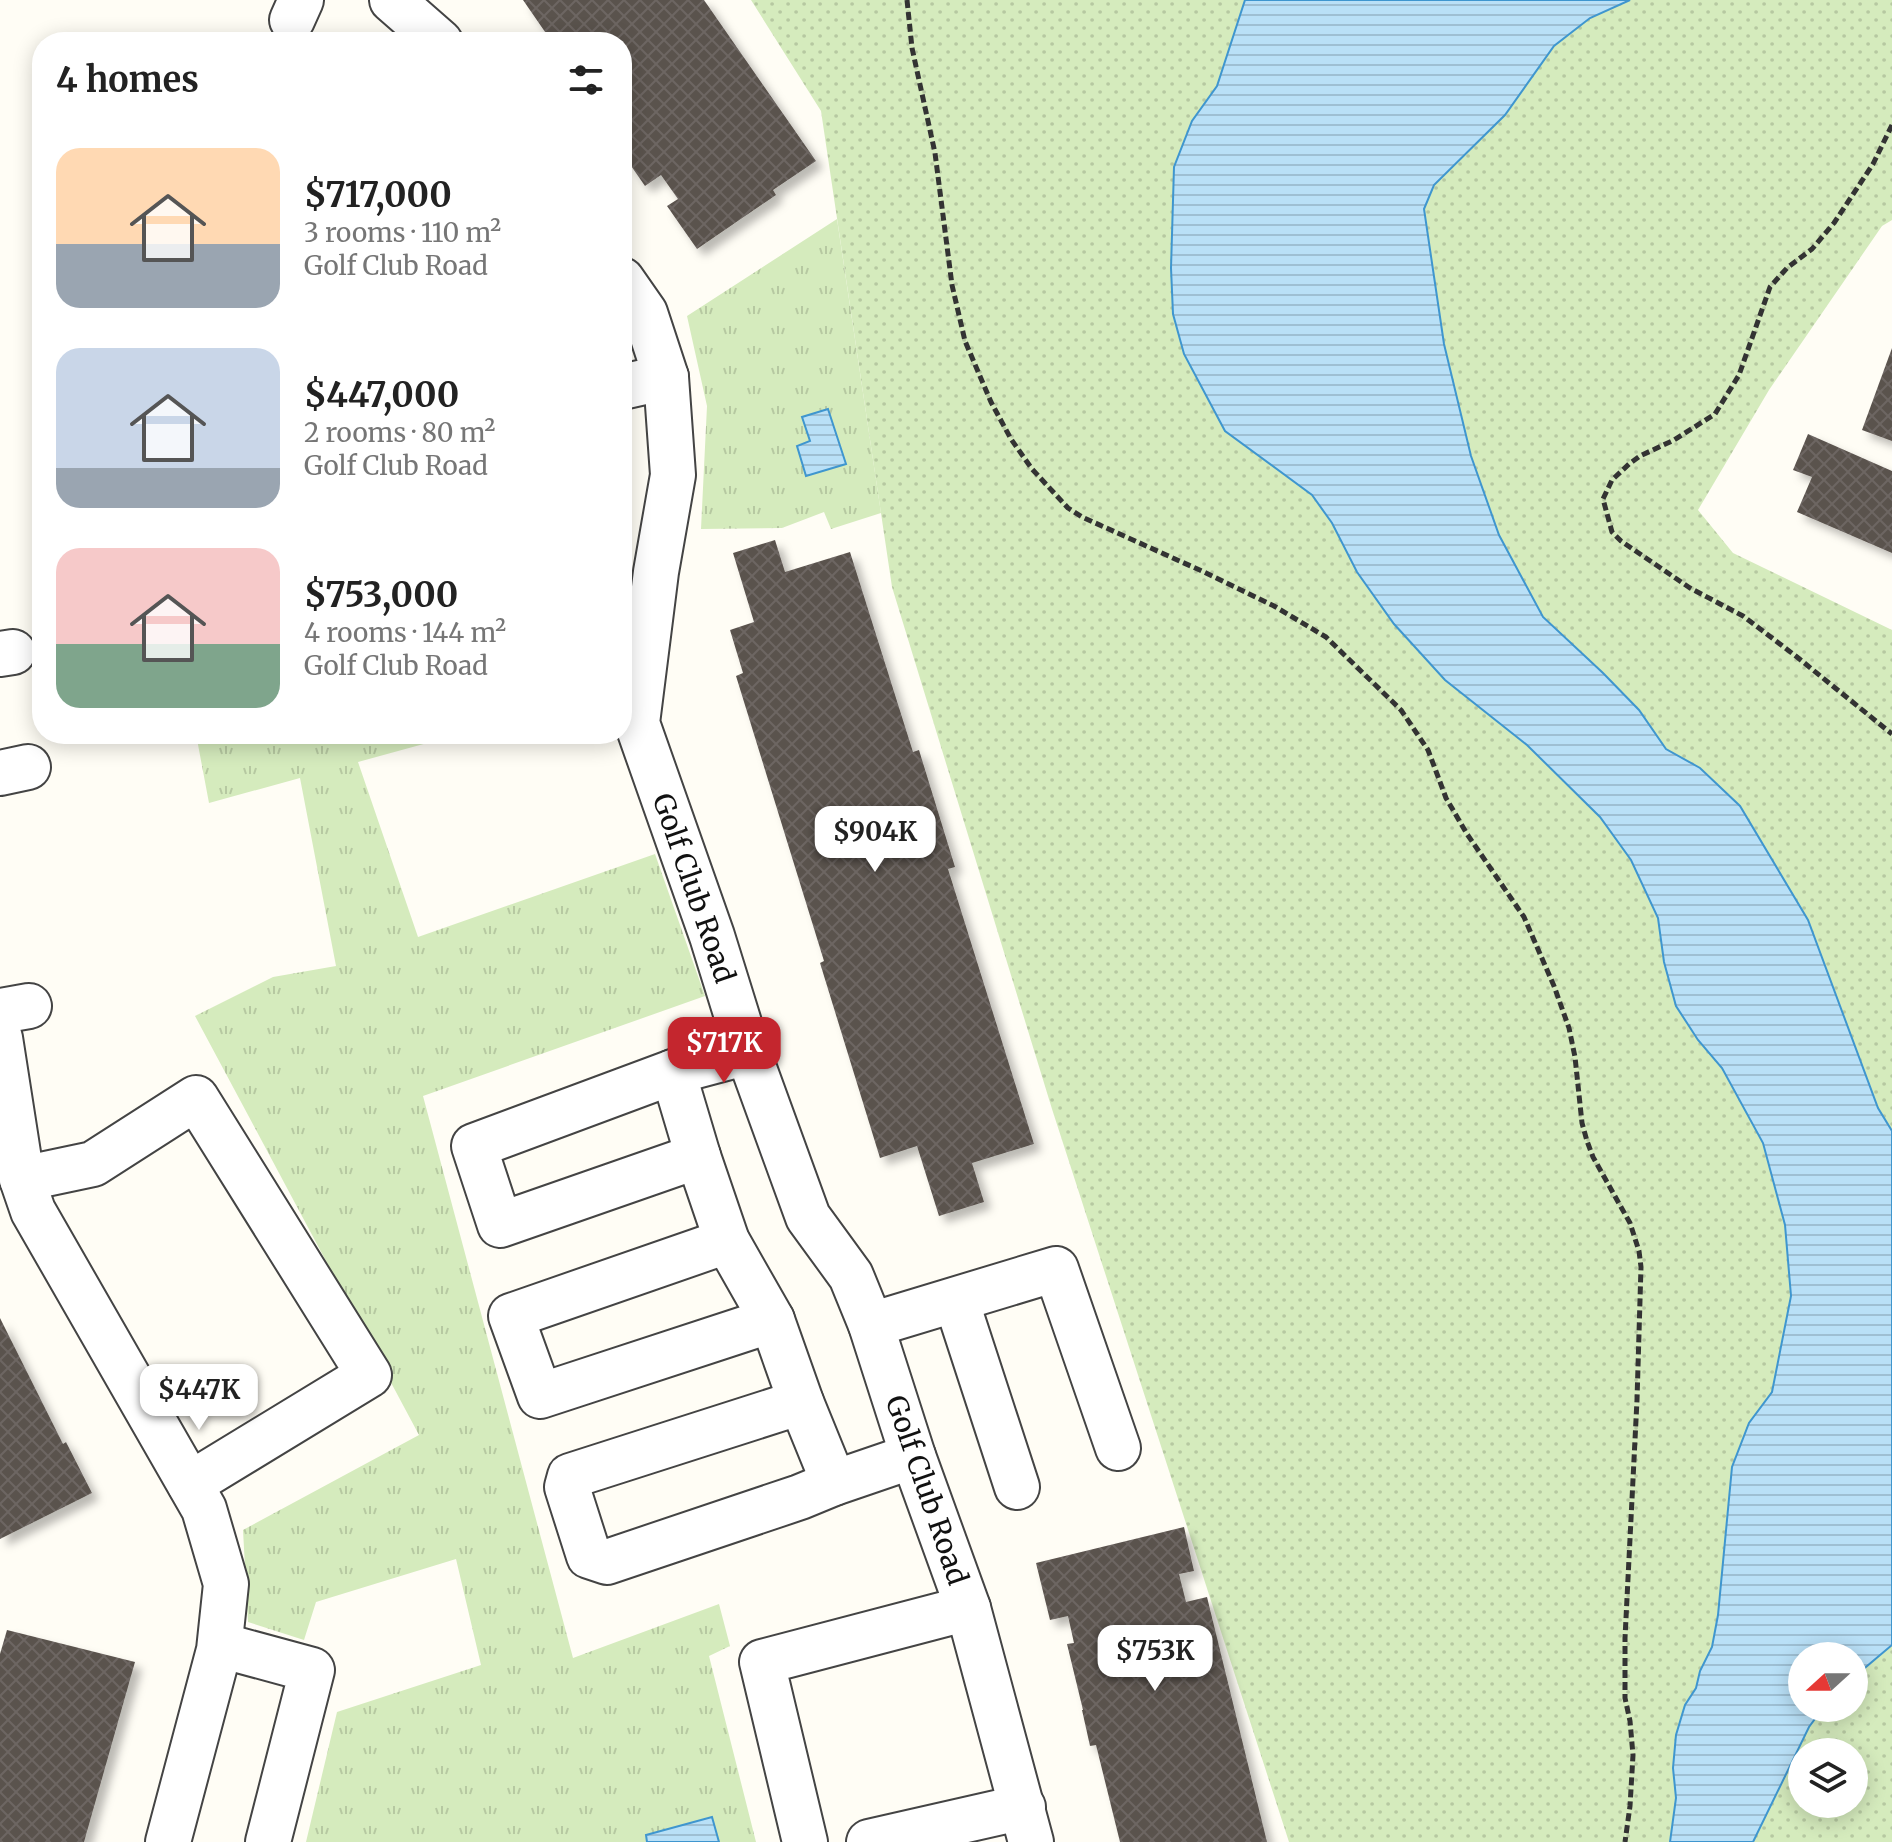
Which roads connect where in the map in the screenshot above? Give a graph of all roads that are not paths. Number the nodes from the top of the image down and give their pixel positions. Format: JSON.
{"nodes":[{"id":1,"x":392,"y":0,"type":"edge"},
{"id":2,"x":429,"y":32,"type":"edge"},
{"id":3,"x":632,"y":294,"type":"edge"},
{"id":4,"x":666,"y":377,"type":"junction"},
{"id":5,"x":632,"y":385,"type":"edge"},
{"id":6,"x":0,"y":1038,"type":"edge"},
{"id":7,"x":748,"y":1052,"type":"junction"},
{"id":8,"x":673,"y":1072,"type":"junction"},
{"id":9,"x":698,"y":1156,"type":"junction"},
{"id":10,"x":22,"y":1179,"type":"junction"},
{"id":11,"x":727,"y":1241,"type":"junction"},
{"id":12,"x":956,"y":1300,"type":"junction"},
{"id":13,"x":772,"y":1320,"type":"junction"},
{"id":14,"x":871,"y":1325,"type":"junction"},
{"id":15,"x":801,"y":1402,"type":"junction"},
{"id":16,"x":1118,"y":1448,"type":"dead end"},
{"id":17,"x":913,"y":1456,"type":"junction"},
{"id":18,"x":190,"y":1484,"type":"junction"},
{"id":19,"x":1017,"y":1487,"type":"dead end"},
{"id":20,"x":817,"y":1490,"type":"junction"},
{"id":21,"x":968,"y":1608,"type":"junction"},
{"id":22,"x":220,"y":1645,"type":"junction"},
{"id":23,"x":1027,"y":1825,"type":"edge"},
{"id":24,"x":168,"y":1842,"type":"edge"},
{"id":25,"x":268,"y":1842,"type":"edge"},
{"id":26,"x":805,"y":1842,"type":"edge"},
{"id":27,"x":869,"y":1842,"type":"edge"}],
"edges":[{"from":1,"to":2,"type":"street"},
{"from":3,"to":4,"type":"street","name":"Golf Club Road"},
{"from":4,"to":5,"type":"street"},
{"from":4,"to":7,"type":"street","name":"Golf Club Road"},
{"from":6,"to":10,"type":"street"},
{"from":7,"to":8,"type":"street"},
{"from":7,"to":14,"type":"street","name":"Golf Club Road"},
{"from":8,"to":9,"type":"street"},
{"from":8,"to":9,"type":"street"},
{"from":9,"to":11,"type":"street"},
{"from":10,"to":18,"type":"street"},
{"from":10,"to":18,"type":"street"},
{"from":11,"to":13,"type":"street"},
{"from":11,"to":13,"type":"street"},
{"from":12,"to":14,"type":"street"},
{"from":12,"to":16,"type":"street"},
{"from":12,"to":19,"type":"street"},
{"from":13,"to":15,"type":"street"},
{"from":14,"to":17,"type":"street","name":"Golf Club Road"},
{"from":15,"to":20,"type":"street"},
{"from":15,"to":20,"type":"street"},
{"from":17,"to":20,"type":"street"},
{"from":17,"to":21,"type":"street","name":"Golf Club Road"},
{"from":18,"to":22,"type":"street"},
{"from":21,"to":23,"type":"street","name":"Golf Club Road"},
{"from":21,"to":26,"type":"street"},
{"from":22,"to":24,"type":"street"},
{"from":22,"to":25,"type":"street"},
{"from":23,"to":27,"type":"street"}]}
